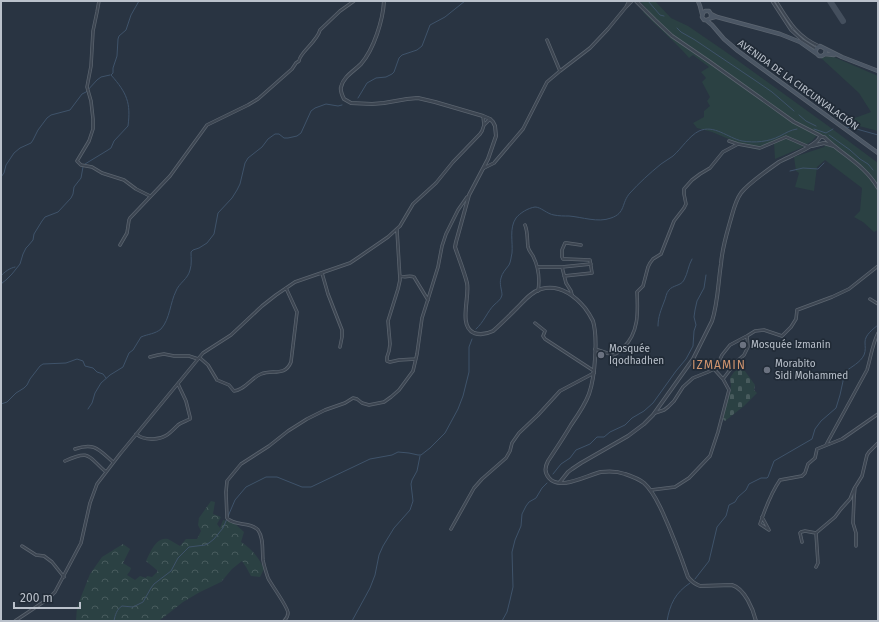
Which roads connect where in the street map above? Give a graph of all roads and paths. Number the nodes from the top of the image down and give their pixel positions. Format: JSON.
{"nodes":[{"id":1,"x":99,"y":1,"type":"edge"},
{"id":2,"x":354,"y":1,"type":"edge"},
{"id":3,"x":384,"y":1,"type":"edge"},
{"id":4,"x":629,"y":1,"type":"edge"},
{"id":5,"x":632,"y":1,"type":"edge"},
{"id":6,"x":636,"y":1,"type":"edge"},
{"id":7,"x":698,"y":1,"type":"edge"},
{"id":8,"x":772,"y":1,"type":"edge"},
{"id":9,"x":776,"y":1,"type":"edge"},
{"id":10,"x":700,"y":6,"type":"junction"},
{"id":11,"x":777,"y":6,"type":"junction"},
{"id":12,"x":626,"y":7,"type":"junction"},
{"id":13,"x":707,"y":11,"type":"junction"},
{"id":14,"x":702,"y":14,"type":"junction"},
{"id":15,"x":710,"y":17,"type":"junction"},
{"id":16,"x":706,"y":20,"type":"junction"},
{"id":17,"x":788,"y":20,"type":"junction"},
{"id":18,"x":785,"y":22,"type":"junction"},
{"id":19,"x":712,"y":25,"type":"junction"},
{"id":20,"x":547,"y":40,"type":"dead end"},
{"id":21,"x":822,"y":47,"type":"junction"},
{"id":22,"x":810,"y":48,"type":"junction"},
{"id":23,"x":816,"y":50,"type":"junction"},
{"id":24,"x":817,"y":54,"type":"junction"},
{"id":25,"x":825,"y":54,"type":"junction"},
{"id":26,"x":841,"y":56,"type":"junction"},
{"id":27,"x":560,"y":71,"type":"junction"},
{"id":28,"x":878,"y":71,"type":"edge"},
{"id":29,"x":483,"y":116,"type":"junction"},
{"id":30,"x":490,"y":119,"type":"junction"},
{"id":31,"x":484,"y":125,"type":"junction"},
{"id":32,"x":826,"y":138,"type":"junction"},
{"id":33,"x":820,"y":139,"type":"junction"},
{"id":34,"x":729,"y":141,"type":"dead end"},
{"id":35,"x":823,"y":143,"type":"junction"},
{"id":36,"x":738,"y":144,"type":"junction"},
{"id":37,"x":810,"y":147,"type":"junction"},
{"id":38,"x":838,"y":149,"type":"junction"},
{"id":39,"x":878,"y":153,"type":"edge"},
{"id":40,"x":483,"y":169,"type":"junction"},
{"id":41,"x":878,"y":188,"type":"edge"},
{"id":42,"x":469,"y":195,"type":"junction"},
{"id":43,"x":150,"y":196,"type":"junction"},
{"id":44,"x":525,"y":225,"type":"dead end"},
{"id":45,"x":396,"y":230,"type":"junction"},
{"id":46,"x":120,"y":245,"type":"dead end"},
{"id":47,"x":581,"y":245,"type":"dead end"},
{"id":48,"x":591,"y":264,"type":"junction"},
{"id":49,"x":878,"y":266,"type":"edge"},
{"id":50,"x":536,"y":267,"type":"junction"},
{"id":51,"x":562,"y":267,"type":"junction"},
{"id":52,"x":322,"y":272,"type":"junction"},
{"id":53,"x":400,"y":276,"type":"junction"},
{"id":54,"x":564,"y":276,"type":"junction"},
{"id":55,"x":286,"y":288,"type":"junction"},
{"id":56,"x":538,"y":291,"type":"junction"},
{"id":57,"x":572,"y":295,"type":"junction"},
{"id":58,"x":870,"y":299,"type":"dead end"},
{"id":59,"x":428,"y":300,"type":"junction"},
{"id":60,"x":878,"y":304,"type":"edge"},
{"id":61,"x":535,"y":323,"type":"dead end"},
{"id":62,"x":878,"y":333,"type":"edge"},
{"id":63,"x":748,"y":336,"type":"junction"},
{"id":64,"x":340,"y":347,"type":"dead end"},
{"id":65,"x":595,"y":348,"type":"junction"},
{"id":66,"x":150,"y":357,"type":"dead end"},
{"id":67,"x":199,"y":358,"type":"junction"},
{"id":68,"x":416,"y":359,"type":"junction"},
{"id":69,"x":714,"y":369,"type":"junction"},
{"id":70,"x":594,"y":372,"type":"junction"},
{"id":71,"x":723,"y":378,"type":"junction"},
{"id":72,"x":178,"y":384,"type":"junction"},
{"id":73,"x":654,"y":413,"type":"junction"},
{"id":74,"x":878,"y":414,"type":"edge"},
{"id":75,"x":136,"y":434,"type":"junction"},
{"id":76,"x":878,"y":443,"type":"edge"},
{"id":77,"x":826,"y":445,"type":"junction"},
{"id":78,"x":75,"y":448,"type":"dead end"},
{"id":79,"x":65,"y":461,"type":"dead end"},
{"id":80,"x":113,"y":462,"type":"junction"},
{"id":81,"x":106,"y":472,"type":"junction"},
{"id":82,"x":560,"y":483,"type":"junction"},
{"id":83,"x":855,"y":486,"type":"junction"},
{"id":84,"x":650,"y":490,"type":"junction"},
{"id":85,"x":762,"y":517,"type":"junction"},
{"id":86,"x":451,"y":529,"type":"dead end"},
{"id":87,"x":816,"y":533,"type":"junction"},
{"id":88,"x":802,"y":542,"type":"dead end"},
{"id":89,"x":22,"y":546,"type":"dead end"},
{"id":90,"x":856,"y":546,"type":"dead end"},
{"id":91,"x":816,"y":567,"type":"dead end"},
{"id":92,"x":64,"y":578,"type":"junction"},
{"id":93,"x":15,"y":621,"type":"edge"},
{"id":94,"x":284,"y":621,"type":"edge"},
{"id":95,"x":756,"y":621,"type":"edge"}],
"edges":[{"from":1,"to":43,"type":"street"},
{"from":2,"to":43,"type":"street"},
{"from":3,"to":29,"type":"street"},
{"from":4,"to":12,"type":"street"},
{"from":5,"to":12,"type":"street"},
{"from":6,"to":33,"type":"street"},
{"from":7,"to":10,"type":"main road"},
{"from":8,"to":11,"type":"street"},
{"from":9,"to":11,"type":"street"},
{"from":10,"to":13,"type":"main road"},
{"from":10,"to":14,"type":"main road"},
{"from":11,"to":17,"type":"street"},
{"from":11,"to":18,"type":"street"},
{"from":12,"to":27,"type":"street"},
{"from":13,"to":14,"type":"main road"},
{"from":13,"to":15,"type":"main road"},
{"from":14,"to":16,"type":"main road"},
{"from":15,"to":16,"type":"main road"},
{"from":15,"to":19,"type":"main road"},
{"from":15,"to":22,"type":"main road"},
{"from":16,"to":19,"type":"main road","name":"AVENIDA DE LA CIRCUNVALACIÓN"},
{"from":17,"to":18,"type":"street"},
{"from":17,"to":21,"type":"street"},
{"from":18,"to":23,"type":"street"},
{"from":19,"to":39,"type":"main road","name":"AVENIDA DE LA CIRCUNVALACIÓN"},
{"from":20,"to":27,"type":"street"},
{"from":21,"to":23,"type":"main road"},
{"from":21,"to":25,"type":"main road"},
{"from":21,"to":26,"type":"main road"},
{"from":22,"to":23,"type":"main road"},
{"from":22,"to":24,"type":"main road"},
{"from":23,"to":24,"type":"main road"},
{"from":24,"to":25,"type":"main road"},
{"from":25,"to":26,"type":"main road"},
{"from":26,"to":28,"type":"main road"},
{"from":27,"to":40,"type":"street"},
{"from":29,"to":30,"type":"street"},
{"from":29,"to":31,"type":"street"},
{"from":30,"to":31,"type":"street"},
{"from":30,"to":40,"type":"street"},
{"from":31,"to":45,"type":"street"},
{"from":32,"to":33,"type":"street"},
{"from":32,"to":35,"type":"street"},
{"from":32,"to":38,"type":"street"},
{"from":33,"to":35,"type":"street"},
{"from":33,"to":37,"type":"street"},
{"from":34,"to":36,"type":"street"},
{"from":35,"to":37,"type":"street"},
{"from":35,"to":38,"type":"street"},
{"from":36,"to":37,"type":"street"},
{"from":36,"to":65,"type":"street"},
{"from":37,"to":73,"type":"street"},
{"from":38,"to":41,"type":"street"},
{"from":40,"to":42,"type":"street"},
{"from":42,"to":56,"type":"street"},
{"from":42,"to":59,"type":"street"},
{"from":43,"to":46,"type":"street"},
{"from":44,"to":50,"type":"street"},
{"from":45,"to":52,"type":"street"},
{"from":45,"to":53,"type":"street"},
{"from":47,"to":48,"type":"street"},
{"from":48,"to":51,"type":"street"},
{"from":48,"to":54,"type":"street"},
{"from":49,"to":63,"type":"street"},
{"from":50,"to":51,"type":"street"},
{"from":50,"to":56,"type":"street"},
{"from":51,"to":54,"type":"street"},
{"from":52,"to":55,"type":"street"},
{"from":52,"to":64,"type":"street"},
{"from":53,"to":59,"type":"street"},
{"from":53,"to":68,"type":"street"},
{"from":54,"to":57,"type":"street"},
{"from":55,"to":67,"type":"street"},
{"from":55,"to":67,"type":"street"},
{"from":56,"to":57,"type":"street"},
{"from":57,"to":65,"type":"street"},
{"from":58,"to":60,"type":"street"},
{"from":59,"to":68,"type":"street"},
{"from":61,"to":70,"type":"street"},
{"from":62,"to":77,"type":"street"},
{"from":63,"to":69,"type":"street"},
{"from":63,"to":71,"type":"street"},
{"from":65,"to":70,"type":"street"},
{"from":66,"to":67,"type":"street"},
{"from":67,"to":72,"type":"street"},
{"from":68,"to":94,"type":"street"},
{"from":69,"to":71,"type":"street"},
{"from":69,"to":73,"type":"street"},
{"from":70,"to":82,"type":"street"},
{"from":70,"to":86,"type":"street"},
{"from":71,"to":84,"type":"street"},
{"from":72,"to":75,"type":"street"},
{"from":72,"to":75,"type":"street"},
{"from":73,"to":82,"type":"street"},
{"from":74,"to":77,"type":"street"},
{"from":75,"to":80,"type":"street"},
{"from":76,"to":83,"type":"street"},
{"from":77,"to":85,"type":"street"},
{"from":78,"to":80,"type":"street"},
{"from":79,"to":81,"type":"street"},
{"from":80,"to":81,"type":"street"},
{"from":81,"to":92,"type":"street"},
{"from":82,"to":84,"type":"street"},
{"from":83,"to":87,"type":"street"},
{"from":83,"to":90,"type":"street"},
{"from":84,"to":95,"type":"street"},
{"from":85,"to":85,"type":"street"},
{"from":87,"to":88,"type":"street"},
{"from":87,"to":91,"type":"street"},
{"from":89,"to":92,"type":"street"},
{"from":92,"to":93,"type":"street"}]}
